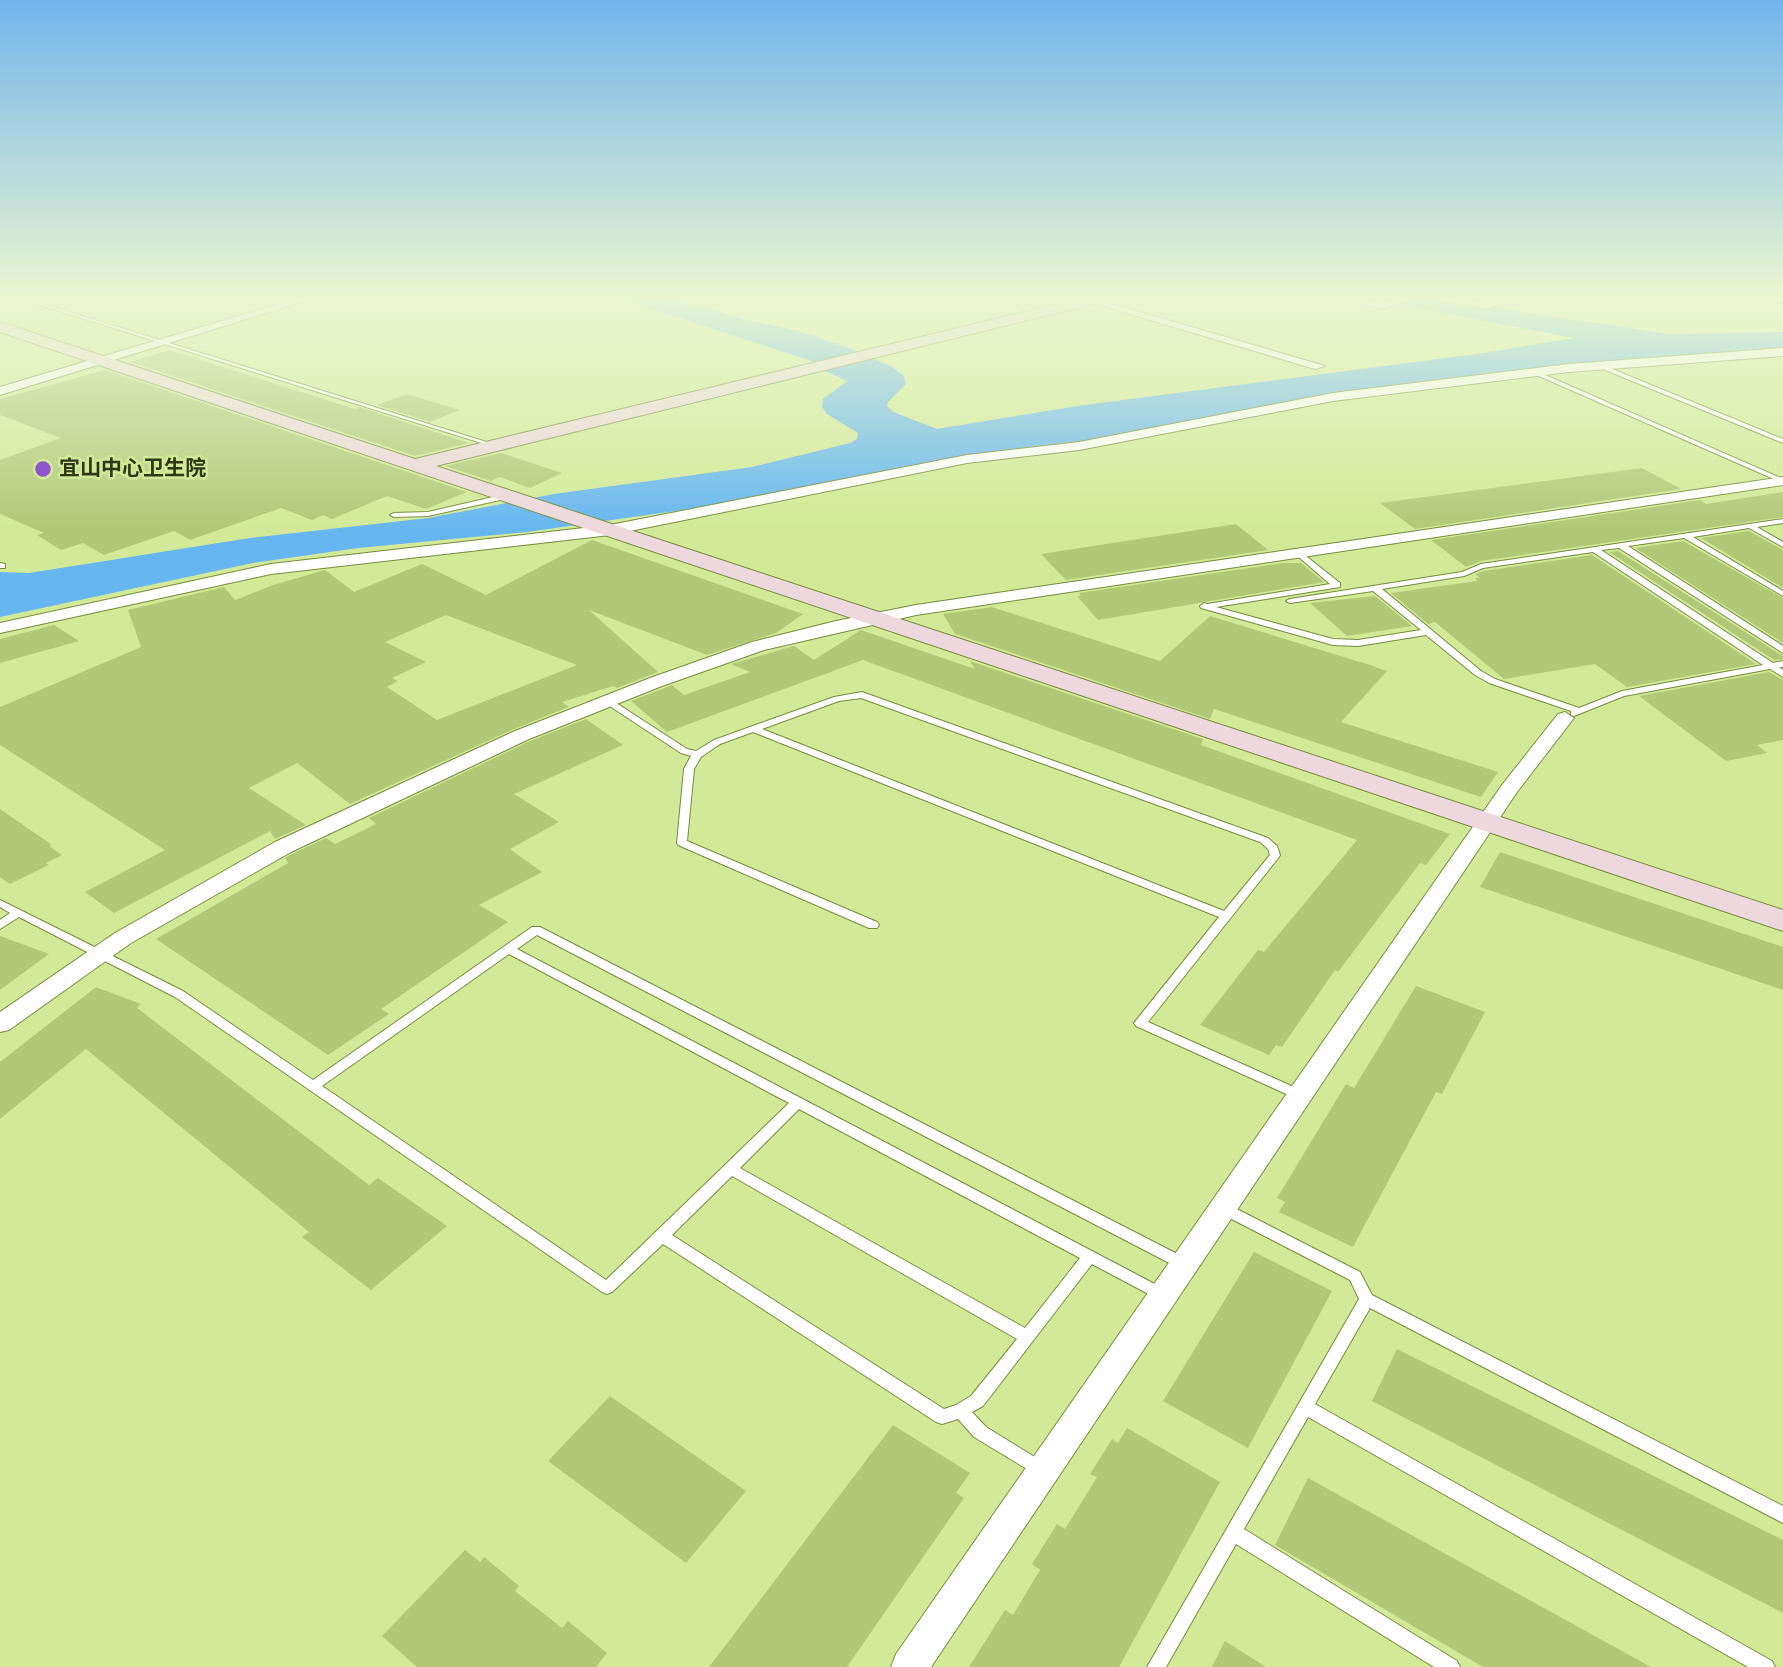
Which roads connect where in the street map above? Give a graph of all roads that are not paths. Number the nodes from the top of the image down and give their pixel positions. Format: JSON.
{"nodes":[{"id":1,"x":58,"y":375,"type":"edge"},
{"id":2,"x":143,"y":375,"type":"edge"},
{"id":3,"x":268,"y":375,"type":"edge"},
{"id":4,"x":777,"y":375,"type":"edge"},
{"id":5,"x":1512,"y":375,"type":"edge"},
{"id":6,"x":1540,"y":375,"type":"edge"},
{"id":7,"x":1622,"y":375,"type":"edge"},
{"id":8,"x":0,"y":391,"type":"edge"},
{"id":9,"x":1783,"y":440,"type":"edge"},
{"id":10,"x":493,"y":445,"type":"junction"},
{"id":11,"x":414,"y":465,"type":"junction"},
{"id":12,"x":1783,"y":481,"type":"edge"},
{"id":13,"x":511,"y":497,"type":"junction"},
{"id":14,"x":394,"y":515,"type":"dead end"},
{"id":15,"x":1783,"y":522,"type":"edge"},
{"id":16,"x":1750,"y":526,"type":"junction"},
{"id":17,"x":601,"y":527,"type":"junction"},
{"id":18,"x":1686,"y":536,"type":"junction"},
{"id":19,"x":1620,"y":545,"type":"junction"},
{"id":20,"x":1783,"y":545,"type":"edge"},
{"id":21,"x":1594,"y":549,"type":"junction"},
{"id":22,"x":1297,"y":551,"type":"junction"},
{"id":23,"x":1375,"y":588,"type":"junction"},
{"id":24,"x":1783,"y":594,"type":"edge"},
{"id":25,"x":1290,"y":601,"type":"dead end"},
{"id":26,"x":873,"y":618,"type":"junction"},
{"id":27,"x":0,"y":628,"type":"edge"},
{"id":28,"x":1428,"y":632,"type":"junction"},
{"id":29,"x":1783,"y":650,"type":"edge"},
{"id":30,"x":1783,"y":664,"type":"edge"},
{"id":31,"x":1772,"y":666,"type":"junction"},
{"id":32,"x":1783,"y":674,"type":"edge"},
{"id":33,"x":607,"y":701,"type":"junction"},
{"id":34,"x":1572,"y":714,"type":"junction"},
{"id":35,"x":753,"y":729,"type":"junction"},
{"id":36,"x":697,"y":755,"type":"junction"},
{"id":37,"x":1486,"y":822,"type":"junction"},
{"id":38,"x":0,"y":903,"type":"edge"},
{"id":39,"x":18,"y":913,"type":"junction"},
{"id":40,"x":1226,"y":916,"type":"junction"},
{"id":41,"x":1783,"y":921,"type":"edge"},
{"id":42,"x":0,"y":925,"type":"edge"},
{"id":43,"x":873,"y":925,"type":"dead end"},
{"id":44,"x":509,"y":949,"type":"junction"},
{"id":45,"x":101,"y":953,"type":"junction"},
{"id":46,"x":0,"y":1024,"type":"edge"},
{"id":47,"x":313,"y":1086,"type":"junction"},
{"id":48,"x":1300,"y":1095,"type":"junction"},
{"id":49,"x":798,"y":1102,"type":"junction"},
{"id":50,"x":731,"y":1169,"type":"junction"},
{"id":51,"x":1223,"y":1208,"type":"junction"},
{"id":52,"x":662,"y":1236,"type":"junction"},
{"id":53,"x":1090,"y":1256,"type":"junction"},
{"id":54,"x":1184,"y":1264,"type":"junction"},
{"id":55,"x":1163,"y":1295,"type":"junction"},
{"id":56,"x":1367,"y":1299,"type":"junction"},
{"id":57,"x":1027,"y":1337,"type":"junction"},
{"id":58,"x":1306,"y":1407,"type":"junction"},
{"id":59,"x":961,"y":1411,"type":"junction"},
{"id":60,"x":1043,"y":1471,"type":"junction"},
{"id":61,"x":1783,"y":1515,"type":"edge"},
{"id":62,"x":1233,"y":1532,"type":"junction"},
{"id":63,"x":909,"y":1667,"type":"edge"},
{"id":64,"x":1156,"y":1667,"type":"edge"},
{"id":65,"x":1451,"y":1667,"type":"edge"},
{"id":66,"x":1766,"y":1667,"type":"edge"}],
"edges":[{"from":1,"to":8,"type":"street"},
{"from":2,"to":11,"type":"street"},
{"from":3,"to":10,"type":"lane"},
{"from":4,"to":10,"type":"street"},
{"from":5,"to":17,"type":"street"},
{"from":6,"to":12,"type":"lane"},
{"from":7,"to":9,"type":"lane"},
{"from":10,"to":11,"type":"street"},
{"from":11,"to":13,"type":"street"},
{"from":12,"to":22,"type":"street"},
{"from":13,"to":14,"type":"lane"},
{"from":13,"to":17,"type":"street"},
{"from":15,"to":16,"type":"lane"},
{"from":16,"to":18,"type":"lane"},
{"from":16,"to":20,"type":"lane"},
{"from":17,"to":26,"type":"street"},
{"from":17,"to":27,"type":"street"},
{"from":18,"to":19,"type":"lane"},
{"from":18,"to":24,"type":"lane"},
{"from":19,"to":21,"type":"lane"},
{"from":19,"to":29,"type":"lane"},
{"from":21,"to":23,"type":"lane"},
{"from":21,"to":31,"type":"lane"},
{"from":22,"to":26,"type":"street"},
{"from":22,"to":28,"type":"lane"},
{"from":23,"to":25,"type":"lane"},
{"from":23,"to":28,"type":"lane"},
{"from":26,"to":33,"type":"street"},
{"from":26,"to":37,"type":"street"},
{"from":28,"to":34,"type":"lane"},
{"from":30,"to":31,"type":"lane"},
{"from":31,"to":32,"type":"lane"},
{"from":31,"to":34,"type":"lane"},
{"from":33,"to":36,"type":"lane"},
{"from":33,"to":45,"type":"street"},
{"from":34,"to":37,"type":"street"},
{"from":35,"to":36,"type":"lane"},
{"from":35,"to":40,"type":"lane"},
{"from":35,"to":40,"type":"lane"},
{"from":36,"to":43,"type":"lane"},
{"from":37,"to":41,"type":"street"},
{"from":37,"to":48,"type":"street"},
{"from":38,"to":39,"type":"lane"},
{"from":39,"to":42,"type":"lane"},
{"from":39,"to":45,"type":"lane"},
{"from":40,"to":48,"type":"lane"},
{"from":44,"to":47,"type":"lane"},
{"from":44,"to":49,"type":"lane"},
{"from":44,"to":54,"type":"lane"},
{"from":45,"to":46,"type":"street"},
{"from":45,"to":47,"type":"lane"},
{"from":47,"to":52,"type":"lane"},
{"from":48,"to":51,"type":"street"},
{"from":49,"to":50,"type":"lane"},
{"from":49,"to":53,"type":"lane"},
{"from":50,"to":52,"type":"lane"},
{"from":50,"to":57,"type":"lane"},
{"from":51,"to":54,"type":"street"},
{"from":51,"to":56,"type":"lane"},
{"from":52,"to":59,"type":"lane"},
{"from":53,"to":55,"type":"lane"},
{"from":53,"to":57,"type":"lane"},
{"from":54,"to":55,"type":"street"},
{"from":55,"to":60,"type":"street"},
{"from":56,"to":58,"type":"lane"},
{"from":56,"to":61,"type":"lane"},
{"from":57,"to":59,"type":"lane"},
{"from":58,"to":62,"type":"lane"},
{"from":58,"to":66,"type":"lane"},
{"from":59,"to":60,"type":"lane"},
{"from":60,"to":63,"type":"street"},
{"from":62,"to":64,"type":"lane"},
{"from":62,"to":65,"type":"lane"}]}
